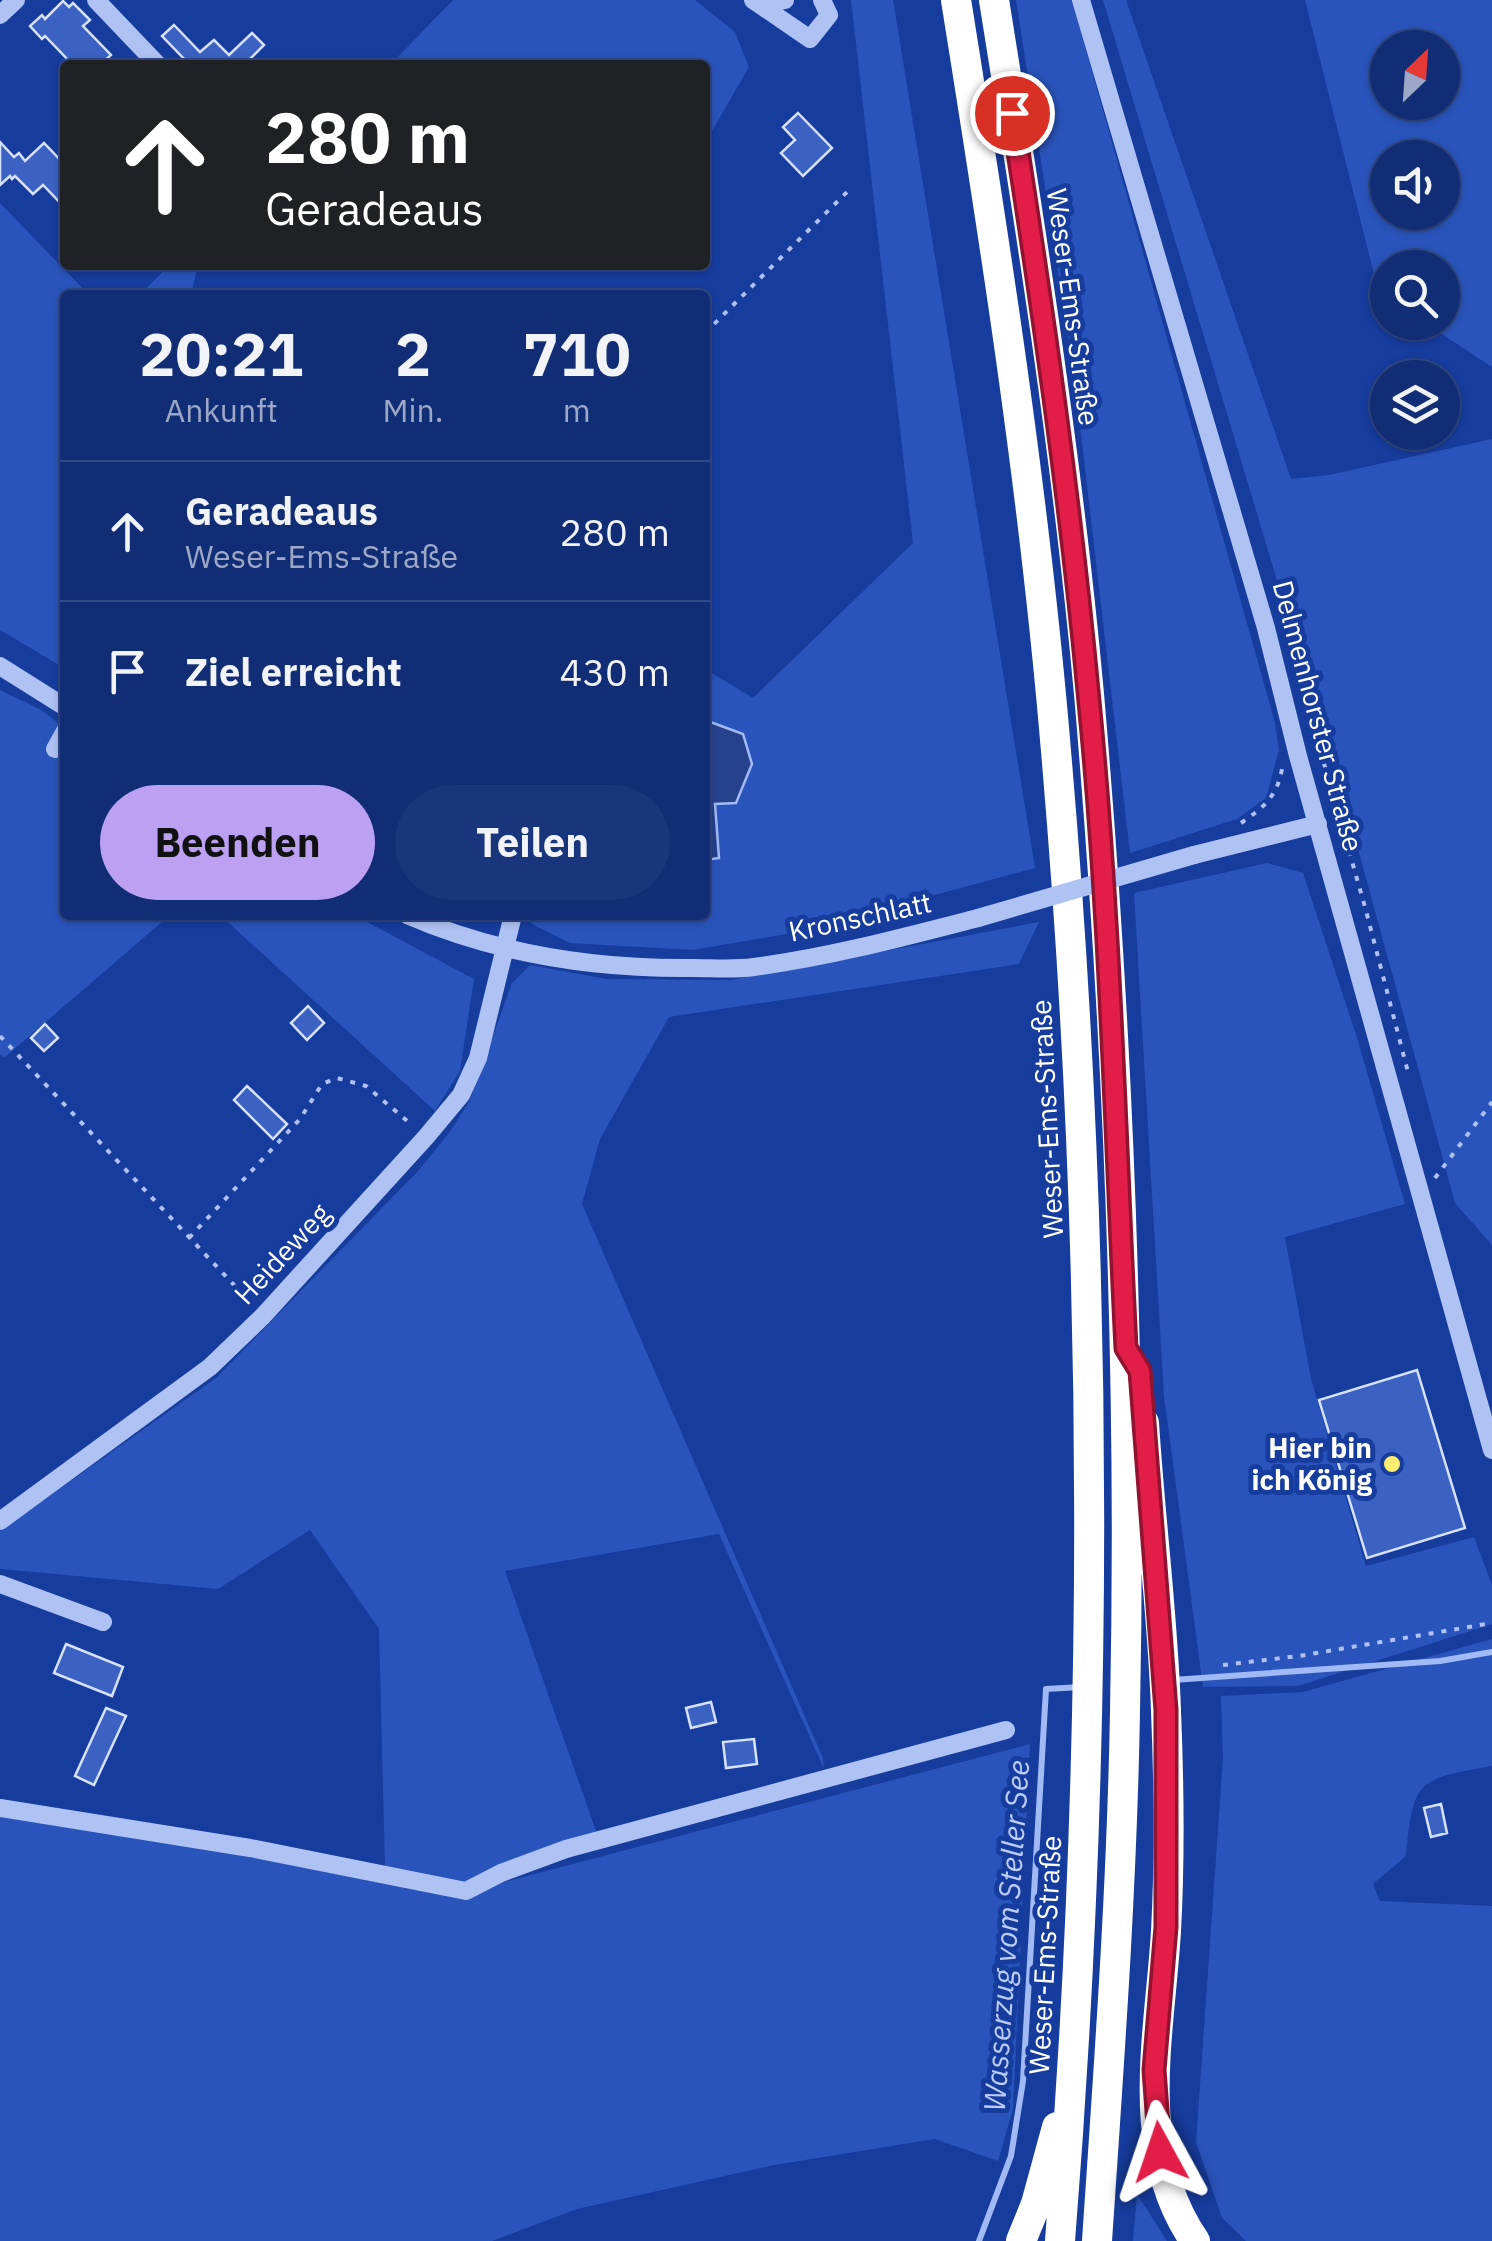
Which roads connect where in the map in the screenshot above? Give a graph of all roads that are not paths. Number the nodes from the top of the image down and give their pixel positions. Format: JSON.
{"nodes":[{"id":1,"x":16,"y":0,"type":"edge"},
{"id":2,"x":96,"y":0,"type":"edge"},
{"id":3,"x":785,"y":0,"type":"edge"},
{"id":4,"x":822,"y":0,"type":"edge"},
{"id":5,"x":956,"y":0,"type":"edge"},
{"id":6,"x":994,"y":0,"type":"edge"},
{"id":7,"x":1081,"y":0,"type":"edge"},
{"id":8,"x":757,"y":2,"type":"edge"},
{"id":9,"x":0,"y":15,"type":"edge"},
{"id":10,"x":153,"y":60,"type":"edge"},
{"id":11,"x":0,"y":666,"type":"edge"},
{"id":12,"x":60,"y":697,"type":"edge"},
{"id":13,"x":60,"y":740,"type":"edge"},
{"id":14,"x":55,"y":749,"type":"dead end"},
{"id":15,"x":1318,"y":824,"type":"junction"},
{"id":16,"x":418,"y":920,"type":"edge"},
{"id":17,"x":512,"y":920,"type":"edge"},
{"id":18,"x":506,"y":948,"type":"junction"},
{"id":19,"x":1126,"y":1348,"type":"junction"},
{"id":20,"x":1492,"y":1450,"type":"edge"},
{"id":21,"x":0,"y":1521,"type":"edge"},
{"id":22,"x":0,"y":1584,"type":"edge"},
{"id":23,"x":102,"y":1622,"type":"dead end"},
{"id":24,"x":1006,"y":1730,"type":"dead end"},
{"id":25,"x":0,"y":1808,"type":"edge"},
{"id":26,"x":1072,"y":2087,"type":"junction"},
{"id":27,"x":1020,"y":2241,"type":"edge"},
{"id":28,"x":1060,"y":2241,"type":"edge"},
{"id":29,"x":1097,"y":2241,"type":"edge"},
{"id":30,"x":1195,"y":2241,"type":"edge"}],
"edges":[{"from":1,"to":9,"type":"street"},
{"from":2,"to":10,"type":"street"},
{"from":3,"to":8,"type":"street"},
{"from":4,"to":8,"type":"street"},
{"from":5,"to":26,"type":"highway","name":"Weser-Ems-Straße"},
{"from":6,"to":19,"type":"highway","name":"Weser-Ems-Straße"},
{"from":7,"to":15,"type":"street","name":"Delmenhorster Straße"},
{"from":11,"to":12,"type":"street"},
{"from":13,"to":14,"type":"street"},
{"from":15,"to":18,"type":"street","name":"Kronschlatt","bridge":true},
{"from":15,"to":20,"type":"street","name":"Delmenhorster Straße"},
{"from":16,"to":18,"type":"street","name":"Kronschlatt"},
{"from":17,"to":18,"type":"street","name":"Heideweg"},
{"from":18,"to":21,"type":"street","name":"Heideweg"},
{"from":19,"to":29,"type":"highway","name":"Weser-Ems-Straße"},
{"from":19,"to":30,"type":"highway"},
{"from":22,"to":23,"type":"street"},
{"from":24,"to":25,"type":"street"},
{"from":26,"to":27,"type":"highway"},
{"from":26,"to":28,"type":"highway","name":"Weser-Ems-Straße"}]}
